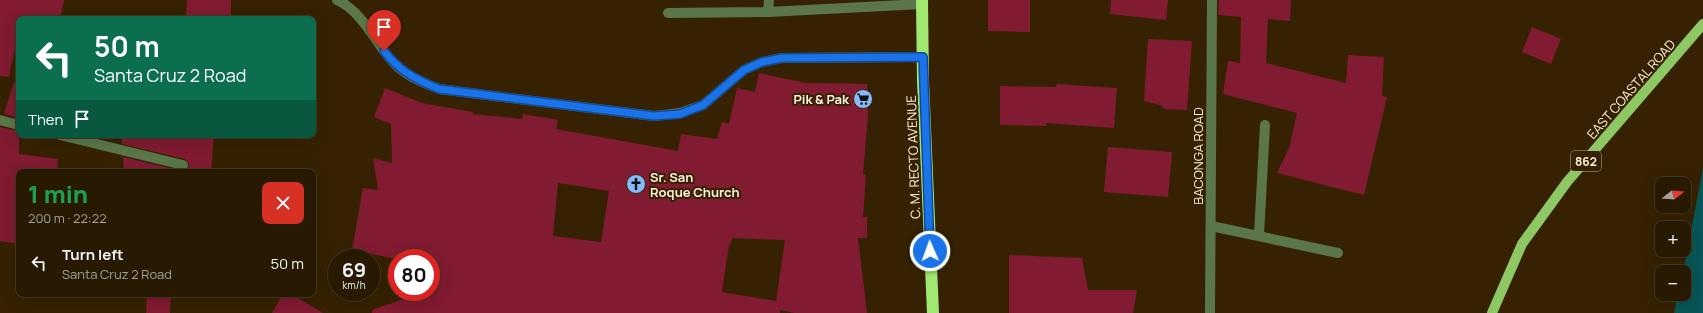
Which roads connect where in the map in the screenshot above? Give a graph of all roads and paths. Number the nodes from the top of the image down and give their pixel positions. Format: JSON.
{"nodes":[{"id":1,"x":337,"y":0,"type":"edge"},
{"id":2,"x":769,"y":0,"type":"edge"},
{"id":3,"x":1212,"y":0,"type":"edge"},
{"id":4,"x":922,"y":2,"type":"edge"},
{"id":5,"x":768,"y":12,"type":"junction"},
{"id":6,"x":668,"y":14,"type":"dead end"},
{"id":7,"x":1703,"y":24,"type":"edge"},
{"id":8,"x":923,"y":57,"type":"junction"},
{"id":9,"x":0,"y":120,"type":"edge"},
{"id":10,"x":16,"y":124,"type":"edge"},
{"id":11,"x":1265,"y":125,"type":"dead end"},
{"id":12,"x":72,"y":138,"type":"edge"},
{"id":13,"x":183,"y":166,"type":"dead end"},
{"id":14,"x":1211,"y":226,"type":"junction"},
{"id":15,"x":1259,"y":235,"type":"junction"},
{"id":16,"x":1338,"y":253,"type":"dead end"},
{"id":17,"x":933,"y":313,"type":"edge"},
{"id":18,"x":1210,"y":313,"type":"edge"},
{"id":19,"x":1492,"y":313,"type":"edge"}],
"edges":[{"from":1,"to":8,"type":"street"},
{"from":2,"to":5,"type":"street"},
{"from":3,"to":14,"type":"street","name":"BACONGA ROAD"},
{"from":4,"to":5,"type":"street"},
{"from":4,"to":8,"type":"highway","name":"C. M. RECTO AVENUE"},
{"from":5,"to":6,"type":"street"},
{"from":7,"to":19,"type":"main road","name":"EAST COASTAL ROAD","number":"862"},
{"from":8,"to":17,"type":"highway","name":"C. M. RECTO AVENUE"},
{"from":9,"to":10,"type":"street"},
{"from":11,"to":15,"type":"street"},
{"from":12,"to":13,"type":"street"},
{"from":14,"to":15,"type":"street"},
{"from":14,"to":18,"type":"street","name":"BACONGA ROAD"},
{"from":15,"to":16,"type":"street"}]}
